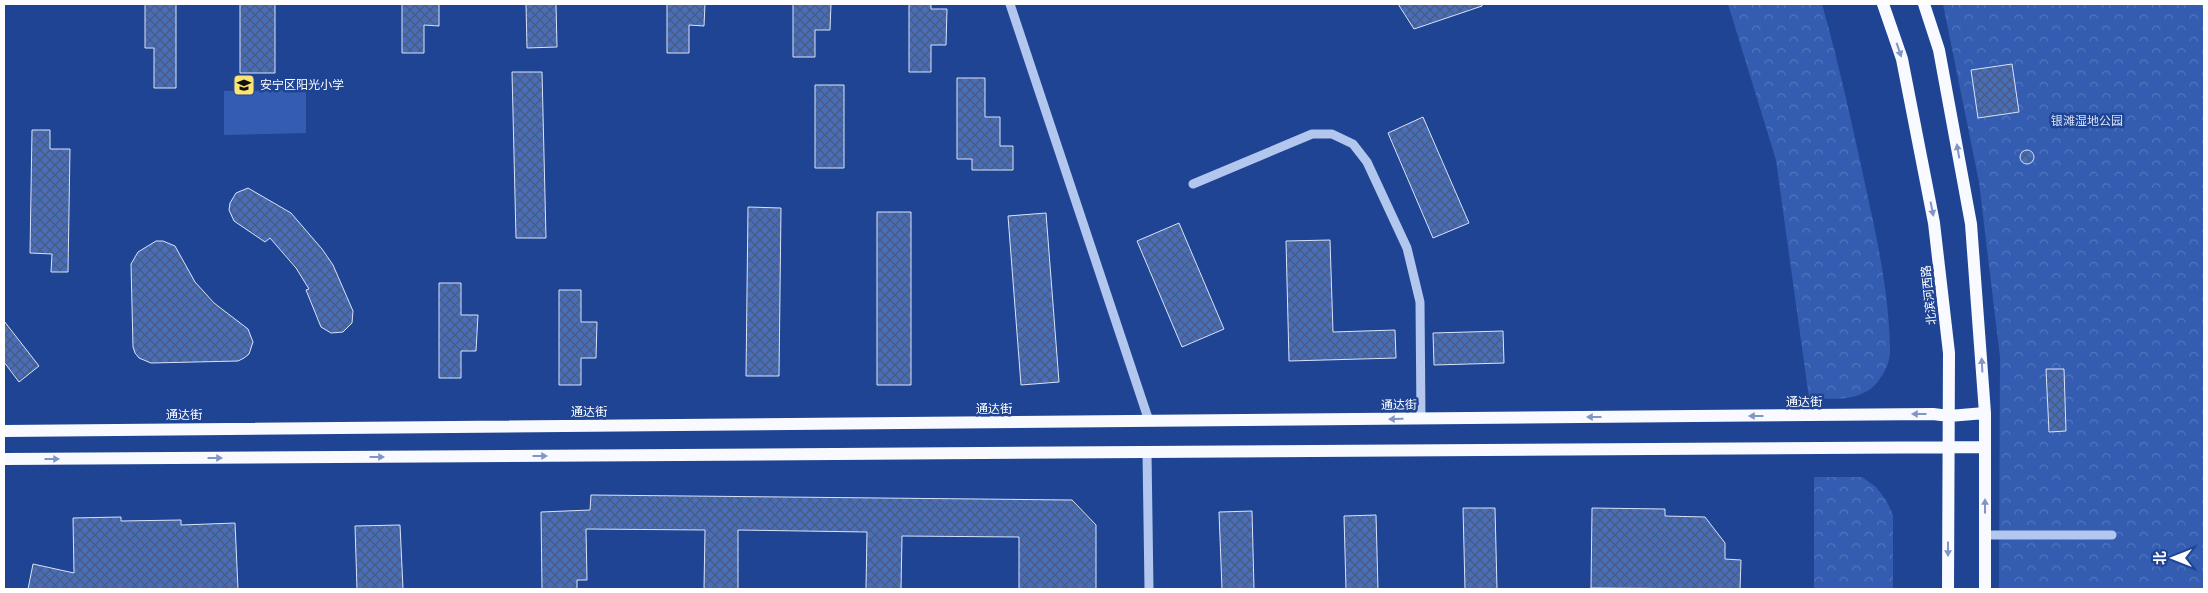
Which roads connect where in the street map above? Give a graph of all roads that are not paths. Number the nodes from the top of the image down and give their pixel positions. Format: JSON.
{"nodes":[{"id":1,"x":1010,"y":4,"type":"edge"},
{"id":2,"x":1883,"y":4,"type":"edge"},
{"id":3,"x":1924,"y":4,"type":"edge"},
{"id":4,"x":1193,"y":184,"type":"dead end"},
{"id":5,"x":1985,"y":413,"type":"junction"},
{"id":6,"x":1948,"y":416,"type":"junction"},
{"id":7,"x":1421,"y":419,"type":"junction"},
{"id":8,"x":1149,"y":421,"type":"junction"},
{"id":9,"x":4,"y":431,"type":"edge"},
{"id":10,"x":1948,"y":447,"type":"junction"},
{"id":11,"x":1985,"y":447,"type":"junction"},
{"id":12,"x":1147,"y":452,"type":"junction"},
{"id":13,"x":4,"y":459,"type":"edge"},
{"id":14,"x":1985,"y":535,"type":"junction"},
{"id":15,"x":2112,"y":535,"type":"dead end"},
{"id":16,"x":1149,"y":589,"type":"edge"},
{"id":17,"x":1948,"y":589,"type":"edge"},
{"id":18,"x":1985,"y":589,"type":"edge"}],
"edges":[{"from":1,"to":8,"type":"street"},
{"from":2,"to":6,"type":"main road","name":"北滨河西路","one_way":true},
{"from":5,"to":3,"type":"main road","one_way":true},
{"from":4,"to":7,"type":"street"},
{"from":5,"to":6,"type":"main road","name":"通达街"},
{"from":5,"to":11,"type":"main road"},
{"from":6,"to":7,"type":"main road","name":"通达街","one_way":true},
{"from":6,"to":10,"type":"main road","name":"北滨河西路"},
{"from":7,"to":8,"type":"main road","name":"通达街","one_way":true},
{"from":8,"to":9,"type":"main road","name":"通达街"},
{"from":10,"to":11,"type":"main road"},
{"from":10,"to":12,"type":"main road"},
{"from":10,"to":17,"type":"main road","name":"北滨河西路","one_way":true},
{"from":14,"to":11,"type":"main road","one_way":true},
{"from":13,"to":12,"type":"main road","one_way":true},
{"from":12,"to":16,"type":"street"},
{"from":14,"to":15,"type":"street"},
{"from":14,"to":18,"type":"main road"}]}
